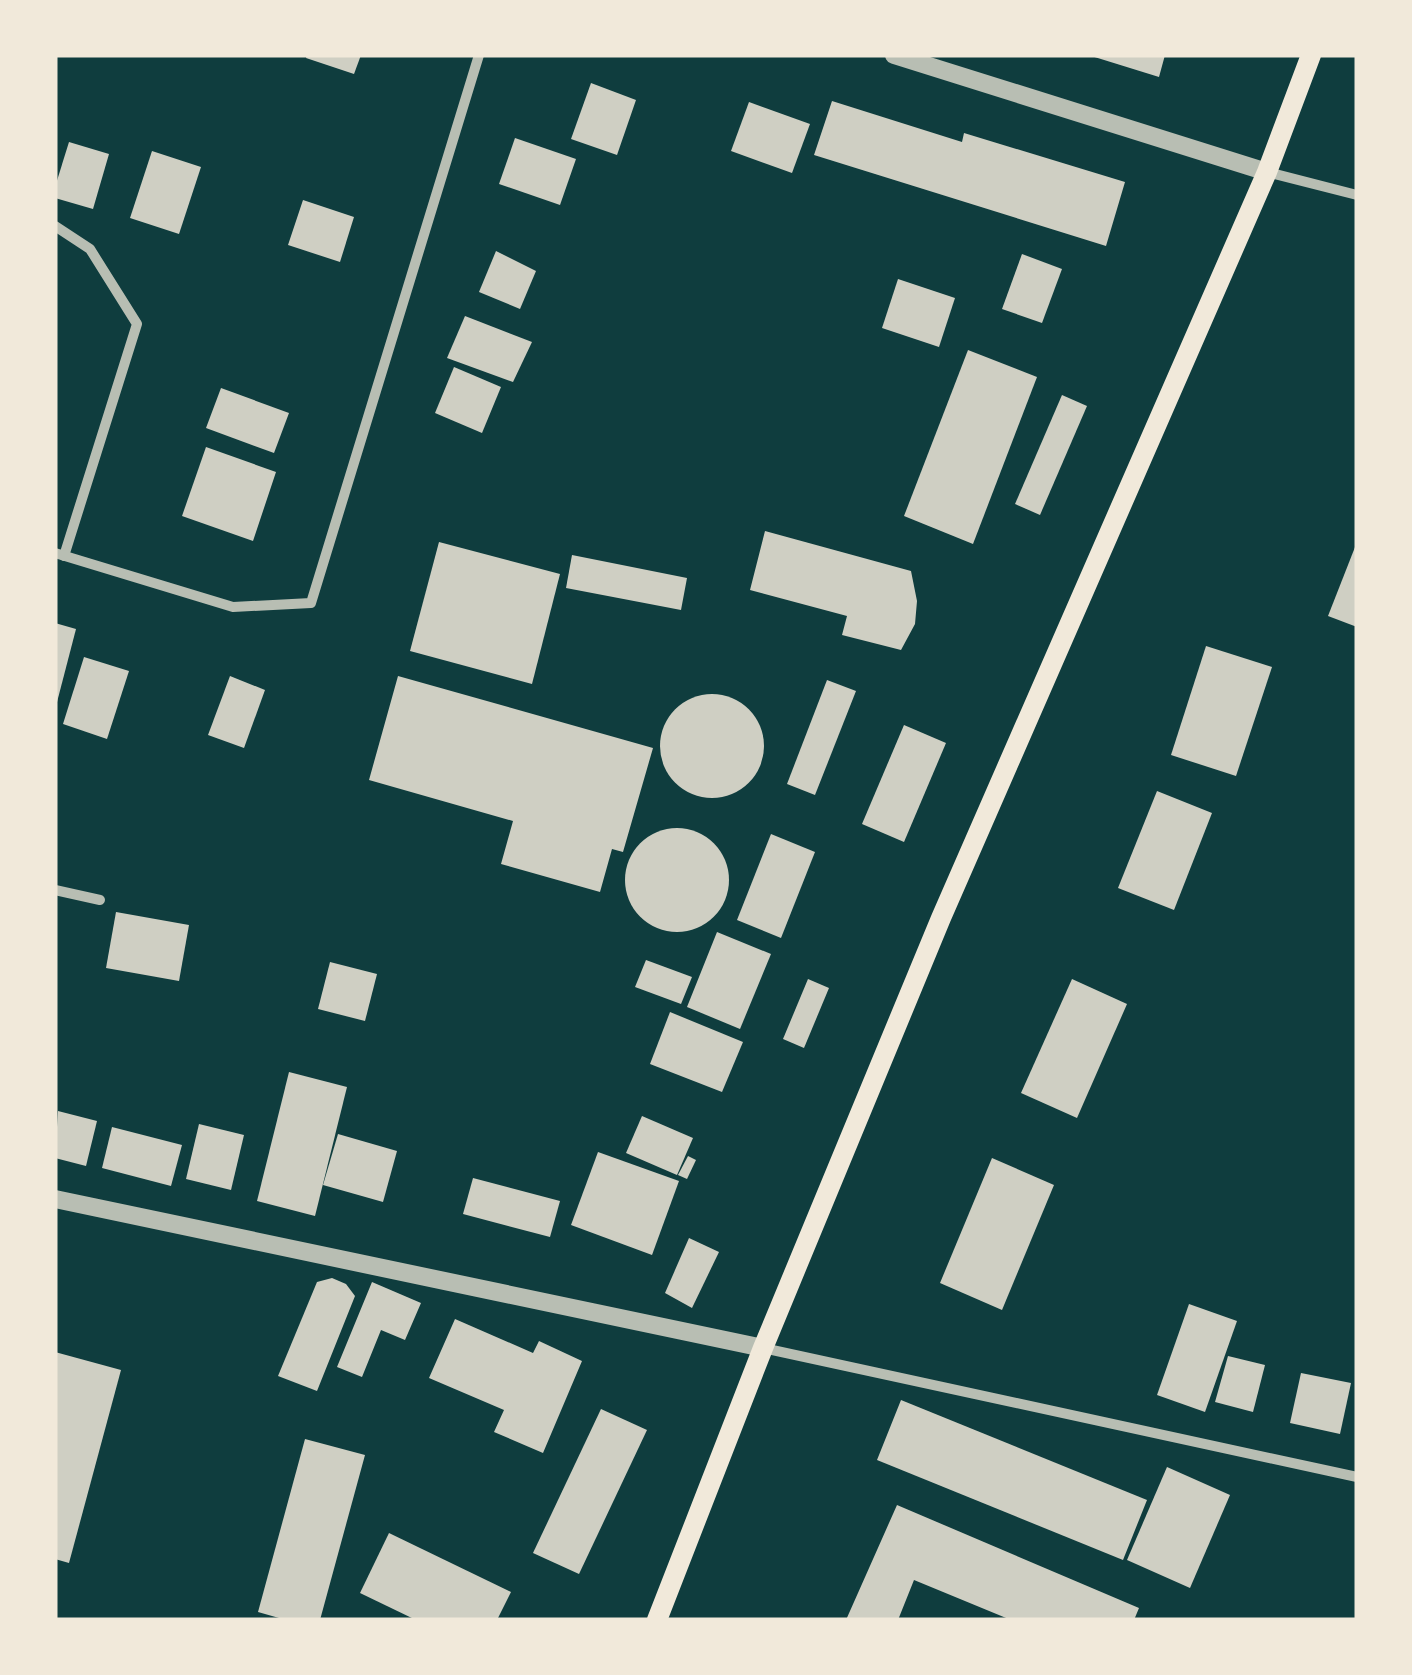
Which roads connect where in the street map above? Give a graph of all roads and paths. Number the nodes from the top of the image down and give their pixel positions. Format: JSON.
{"nodes":[{"id":1,"x":479,"y":55,"type":"edge"},
{"id":2,"x":894,"y":55,"type":"edge"},
{"id":3,"x":1311,"y":55,"type":"edge"},
{"id":4,"x":1267,"y":172,"type":"junction"},
{"id":5,"x":1357,"y":194,"type":"edge"},
{"id":6,"x":55,"y":226,"type":"edge"},
{"id":7,"x":60,"y":554,"type":"edge"},
{"id":8,"x":55,"y":890,"type":"edge"},
{"id":9,"x":100,"y":900,"type":"dead end"},
{"id":10,"x":55,"y":1199,"type":"edge"},
{"id":11,"x":763,"y":1348,"type":"junction"},
{"id":12,"x":1357,"y":1476,"type":"edge"},
{"id":13,"x":657,"y":1620,"type":"edge"}],
"edges":[{"from":1,"to":7,"type":"street"},
{"from":2,"to":4,"type":"street"},
{"from":3,"to":4,"type":"main road"},
{"from":4,"to":5,"type":"street"},
{"from":4,"to":11,"type":"main road"},
{"from":6,"to":7,"type":"street"},
{"from":8,"to":9,"type":"street"},
{"from":10,"to":11,"type":"street"},
{"from":11,"to":12,"type":"street"},
{"from":11,"to":13,"type":"main road"}]}
